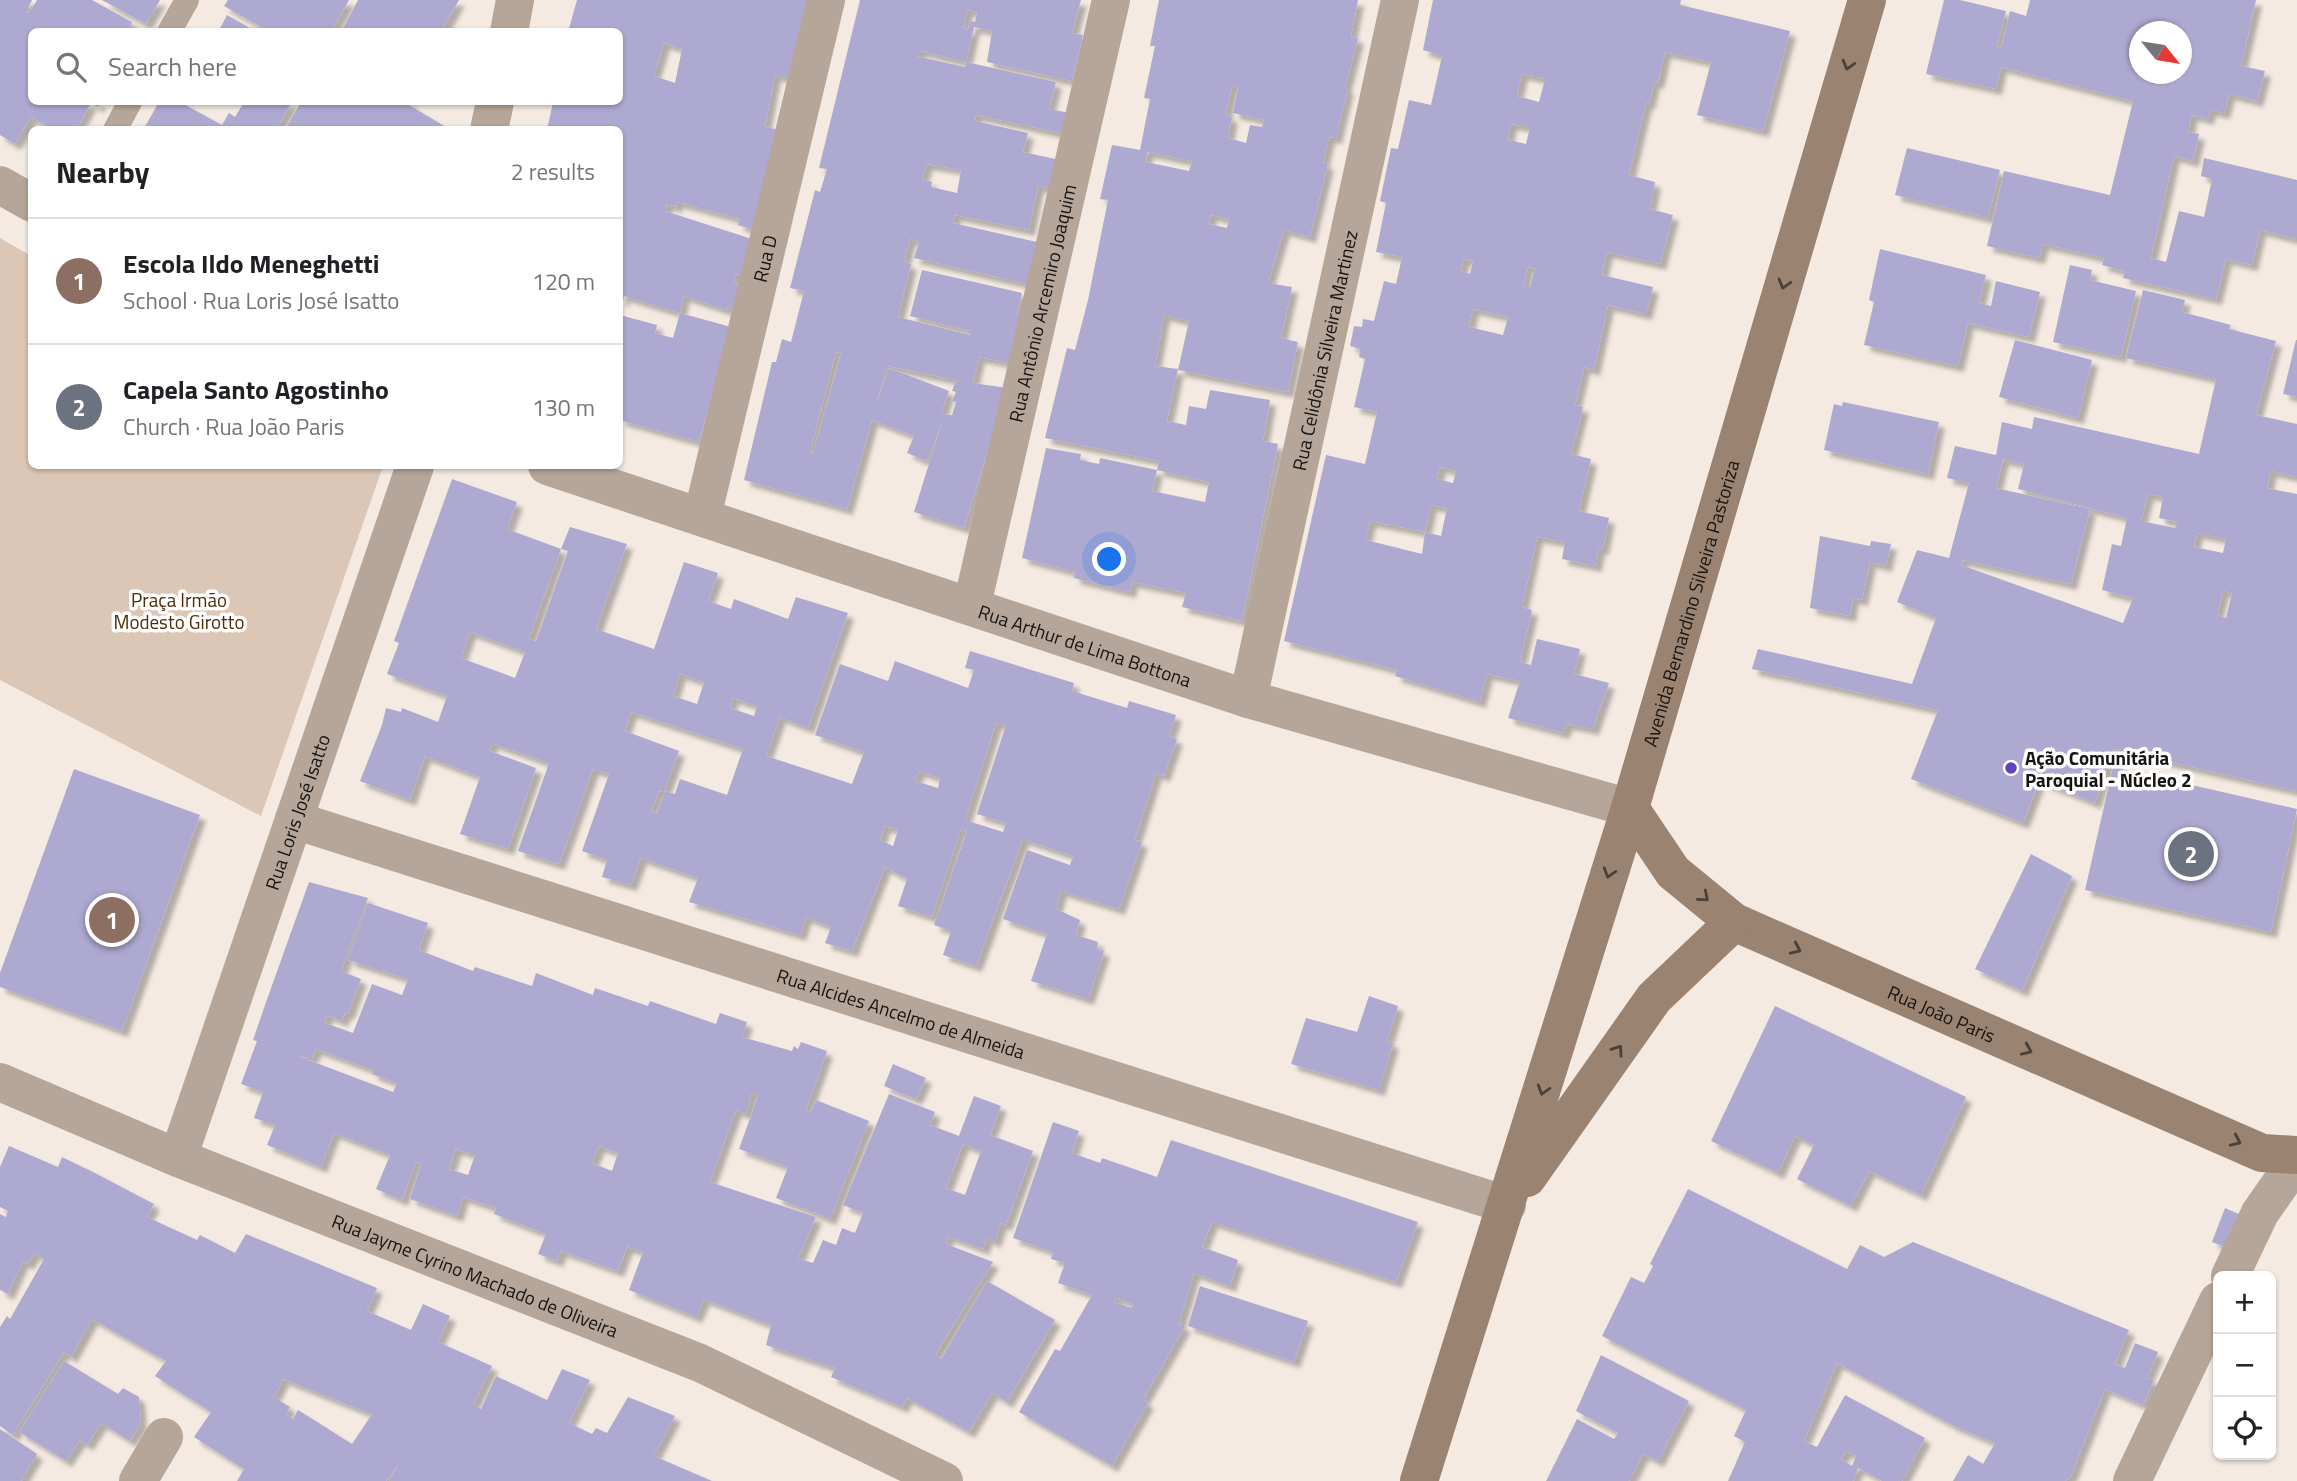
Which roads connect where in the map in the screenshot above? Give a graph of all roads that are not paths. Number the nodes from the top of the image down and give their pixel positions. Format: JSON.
{"nodes":[{"id":1,"x":187,"y":0,"type":"edge"},
{"id":2,"x":515,"y":0,"type":"edge"},
{"id":3,"x":826,"y":0,"type":"edge"},
{"id":4,"x":1111,"y":0,"type":"edge"},
{"id":5,"x":1400,"y":0,"type":"edge"},
{"id":6,"x":1867,"y":0,"type":"edge"},
{"id":7,"x":171,"y":28,"type":"edge"},
{"id":8,"x":510,"y":28,"type":"edge"},
{"id":9,"x":128,"y":105,"type":"edge"},
{"id":10,"x":494,"y":105,"type":"edge"},
{"id":11,"x":117,"y":126,"type":"edge"},
{"id":12,"x":490,"y":126,"type":"edge"},
{"id":13,"x":0,"y":185,"type":"edge"},
{"id":14,"x":28,"y":201,"type":"edge"},
{"id":15,"x":414,"y":469,"type":"edge"},
{"id":16,"x":556,"y":469,"type":"edge"},
{"id":17,"x":702,"y":517,"type":"junction"},
{"id":18,"x":972,"y":605,"type":"junction"},
{"id":19,"x":1248,"y":699,"type":"junction"},
{"id":20,"x":1630,"y":808,"type":"junction"},
{"id":21,"x":294,"y":820,"type":"junction"},
{"id":22,"x":1734,"y":922,"type":"junction"},
{"id":23,"x":0,"y":1082,"type":"edge"},
{"id":24,"x":2297,"y":1157,"type":"edge"},
{"id":25,"x":178,"y":1158,"type":"junction"},
{"id":26,"x":1507,"y":1205,"type":"junction"},
{"id":27,"x":2232,"y":1271,"type":"edge"},
{"id":28,"x":2213,"y":1311,"type":"edge"},
{"id":29,"x":164,"y":1437,"type":"dead end"},
{"id":30,"x":138,"y":1481,"type":"edge"},
{"id":31,"x":944,"y":1481,"type":"edge"},
{"id":32,"x":1419,"y":1481,"type":"edge"},
{"id":33,"x":2132,"y":1481,"type":"edge"}],
"edges":[{"from":1,"to":7,"type":"lane"},
{"from":2,"to":8,"type":"street"},
{"from":3,"to":17,"type":"street","name":"Rua D"},
{"from":4,"to":18,"type":"street","name":"Rua Antônio Arcemiro Joaquim"},
{"from":5,"to":19,"type":"street","name":"Rua Celidônia Silveira Martinez"},
{"from":6,"to":20,"type":"main road","name":"Avenida Bernardino Silveira Pastoriza","one_way":true},
{"from":9,"to":11,"type":"lane"},
{"from":10,"to":12,"type":"street"},
{"from":13,"to":14,"type":"street"},
{"from":15,"to":21,"type":"street","name":"Rua Loris José Isatto"},
{"from":16,"to":17,"type":"street","name":"Rua Arthur de Lima Bottona"},
{"from":17,"to":18,"type":"street","name":"Rua Arthur de Lima Bottona"},
{"from":18,"to":19,"type":"street","name":"Rua Arthur de Lima Bottona"},
{"from":19,"to":20,"type":"street","name":"Rua Arthur de Lima Bottona"},
{"from":20,"to":22,"type":"main road","name":"Rua João Paris","one_way":true},
{"from":20,"to":26,"type":"main road","name":"Avenida Bernardino Silveira Pastoriza","one_way":true},
{"from":21,"to":25,"type":"street","name":"Rua Loris José Isatto"},
{"from":21,"to":26,"type":"street","name":"Rua Alcides Ancelmo de Almeida"},
{"from":22,"to":24,"type":"main road","name":"Rua João Paris","one_way":true},
{"from":26,"to":22,"type":"main road","name":"Avenida Bernardino Silveira Pastoriza","one_way":true},
{"from":23,"to":25,"type":"street","name":"Rua Jayme Cyrino Machado de Oliveira"},
{"from":24,"to":27,"type":"street"},
{"from":25,"to":31,"type":"street","name":"Rua Jayme Cyrino Machado de Oliveira"},
{"from":26,"to":32,"type":"main road","name":"Avenida Bernardino Silveira Pastoriza"},
{"from":28,"to":33,"type":"street"},
{"from":29,"to":30,"type":"street"}]}
